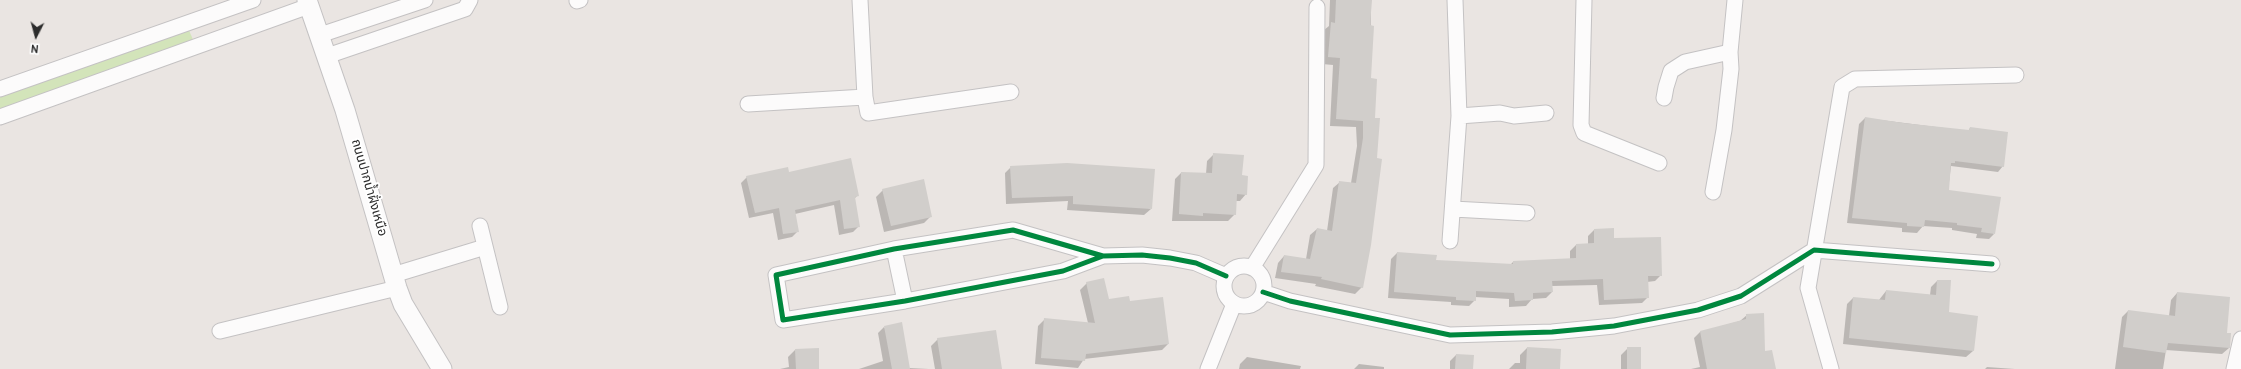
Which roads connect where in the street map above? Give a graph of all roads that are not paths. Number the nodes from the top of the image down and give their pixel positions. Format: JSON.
{"nodes":[{"id":1,"x":253,"y":0,"type":"edge"},
{"id":2,"x":425,"y":0,"type":"edge"},
{"id":3,"x":470,"y":0,"type":"edge"},
{"id":4,"x":860,"y":0,"type":"edge"},
{"id":5,"x":1455,"y":0,"type":"edge"},
{"id":6,"x":1584,"y":0,"type":"edge"},
{"id":7,"x":1735,"y":0,"type":"edge"},
{"id":8,"x":308,"y":3,"type":"edge"},
{"id":9,"x":1316,"y":7,"type":"dead end"},
{"id":10,"x":320,"y":35,"type":"junction"},
{"id":11,"x":1730,"y":52,"type":"junction"},
{"id":12,"x":327,"y":56,"type":"junction"},
{"id":13,"x":2016,"y":75,"type":"dead end"},
{"id":14,"x":0,"y":89,"type":"edge"},
{"id":15,"x":1011,"y":92,"type":"dead end"},
{"id":16,"x":865,"y":97,"type":"junction"},
{"id":17,"x":1664,"y":98,"type":"dead end"},
{"id":18,"x":748,"y":104,"type":"dead end"},
{"id":19,"x":1546,"y":113,"type":"dead end"},
{"id":20,"x":1459,"y":116,"type":"junction"},
{"id":21,"x":0,"y":117,"type":"edge"},
{"id":22,"x":1659,"y":163,"type":"dead end"},
{"id":23,"x":1713,"y":192,"type":"dead end"},
{"id":24,"x":1453,"y":209,"type":"junction"},
{"id":25,"x":1527,"y":213,"type":"dead end"},
{"id":26,"x":480,"y":226,"type":"dead end"},
{"id":27,"x":1450,"y":241,"type":"dead end"},
{"id":28,"x":485,"y":247,"type":"junction"},
{"id":29,"x":894,"y":250,"type":"junction"},
{"id":30,"x":1814,"y":250,"type":"junction"},
{"id":31,"x":1103,"y":256,"type":"junction"},
{"id":32,"x":1992,"y":264,"type":"dead end"},
{"id":33,"x":1252,"y":268,"type":"junction"},
{"id":34,"x":1226,"y":276,"type":"junction"},
{"id":35,"x":395,"y":281,"type":"junction"},
{"id":36,"x":1263,"y":292,"type":"junction"},
{"id":37,"x":905,"y":300,"type":"junction"},
{"id":38,"x":1234,"y":304,"type":"junction"},
{"id":39,"x":500,"y":307,"type":"dead end"},
{"id":40,"x":220,"y":331,"type":"dead end"},
{"id":41,"x":2241,"y":339,"type":"edge"},
{"id":42,"x":442,"y":369,"type":"edge"},
{"id":43,"x":1208,"y":369,"type":"edge"},
{"id":44,"x":1831,"y":369,"type":"edge"},
{"id":45,"x":2234,"y":369,"type":"edge"}],
"edges":[{"from":1,"to":14,"type":"street"},
{"from":2,"to":10,"type":"street"},
{"from":3,"to":12,"type":"street"},
{"from":4,"to":16,"type":"street"},
{"from":5,"to":20,"type":"street"},
{"from":6,"to":22,"type":"street"},
{"from":7,"to":11,"type":"street"},
{"from":8,"to":10,"type":"street","name":"ถนนปากน้ำฝั่งเหนือ"},
{"from":8,"to":21,"type":"street"},
{"from":9,"to":33,"type":"street"},
{"from":10,"to":12,"type":"street","name":"ถนนปากน้ำฝั่งเหนือ"},
{"from":11,"to":17,"type":"street"},
{"from":11,"to":23,"type":"street"},
{"from":12,"to":35,"type":"street","name":"ถนนปากน้ำฝั่งเหนือ"},
{"from":13,"to":30,"type":"street"},
{"from":15,"to":16,"type":"street"},
{"from":16,"to":18,"type":"street"},
{"from":19,"to":20,"type":"street"},
{"from":20,"to":24,"type":"street"},
{"from":24,"to":25,"type":"street"},
{"from":24,"to":27,"type":"street"},
{"from":26,"to":28,"type":"street"},
{"from":28,"to":35,"type":"street"},
{"from":28,"to":39,"type":"street"},
{"from":29,"to":31,"type":"street"},
{"from":29,"to":37,"type":"street"},
{"from":29,"to":37,"type":"street"},
{"from":30,"to":32,"type":"street"},
{"from":30,"to":36,"type":"street"},
{"from":30,"to":44,"type":"street"},
{"from":31,"to":34,"type":"street"},
{"from":31,"to":37,"type":"street"},
{"from":33,"to":34,"type":"street"},
{"from":33,"to":36,"type":"street"},
{"from":34,"to":38,"type":"street"},
{"from":35,"to":40,"type":"street"},
{"from":35,"to":42,"type":"street","name":"ถนนปากน้ำฝั่งเหนือ"},
{"from":36,"to":38,"type":"street"},
{"from":38,"to":43,"type":"street"},
{"from":41,"to":45,"type":"street"}]}
